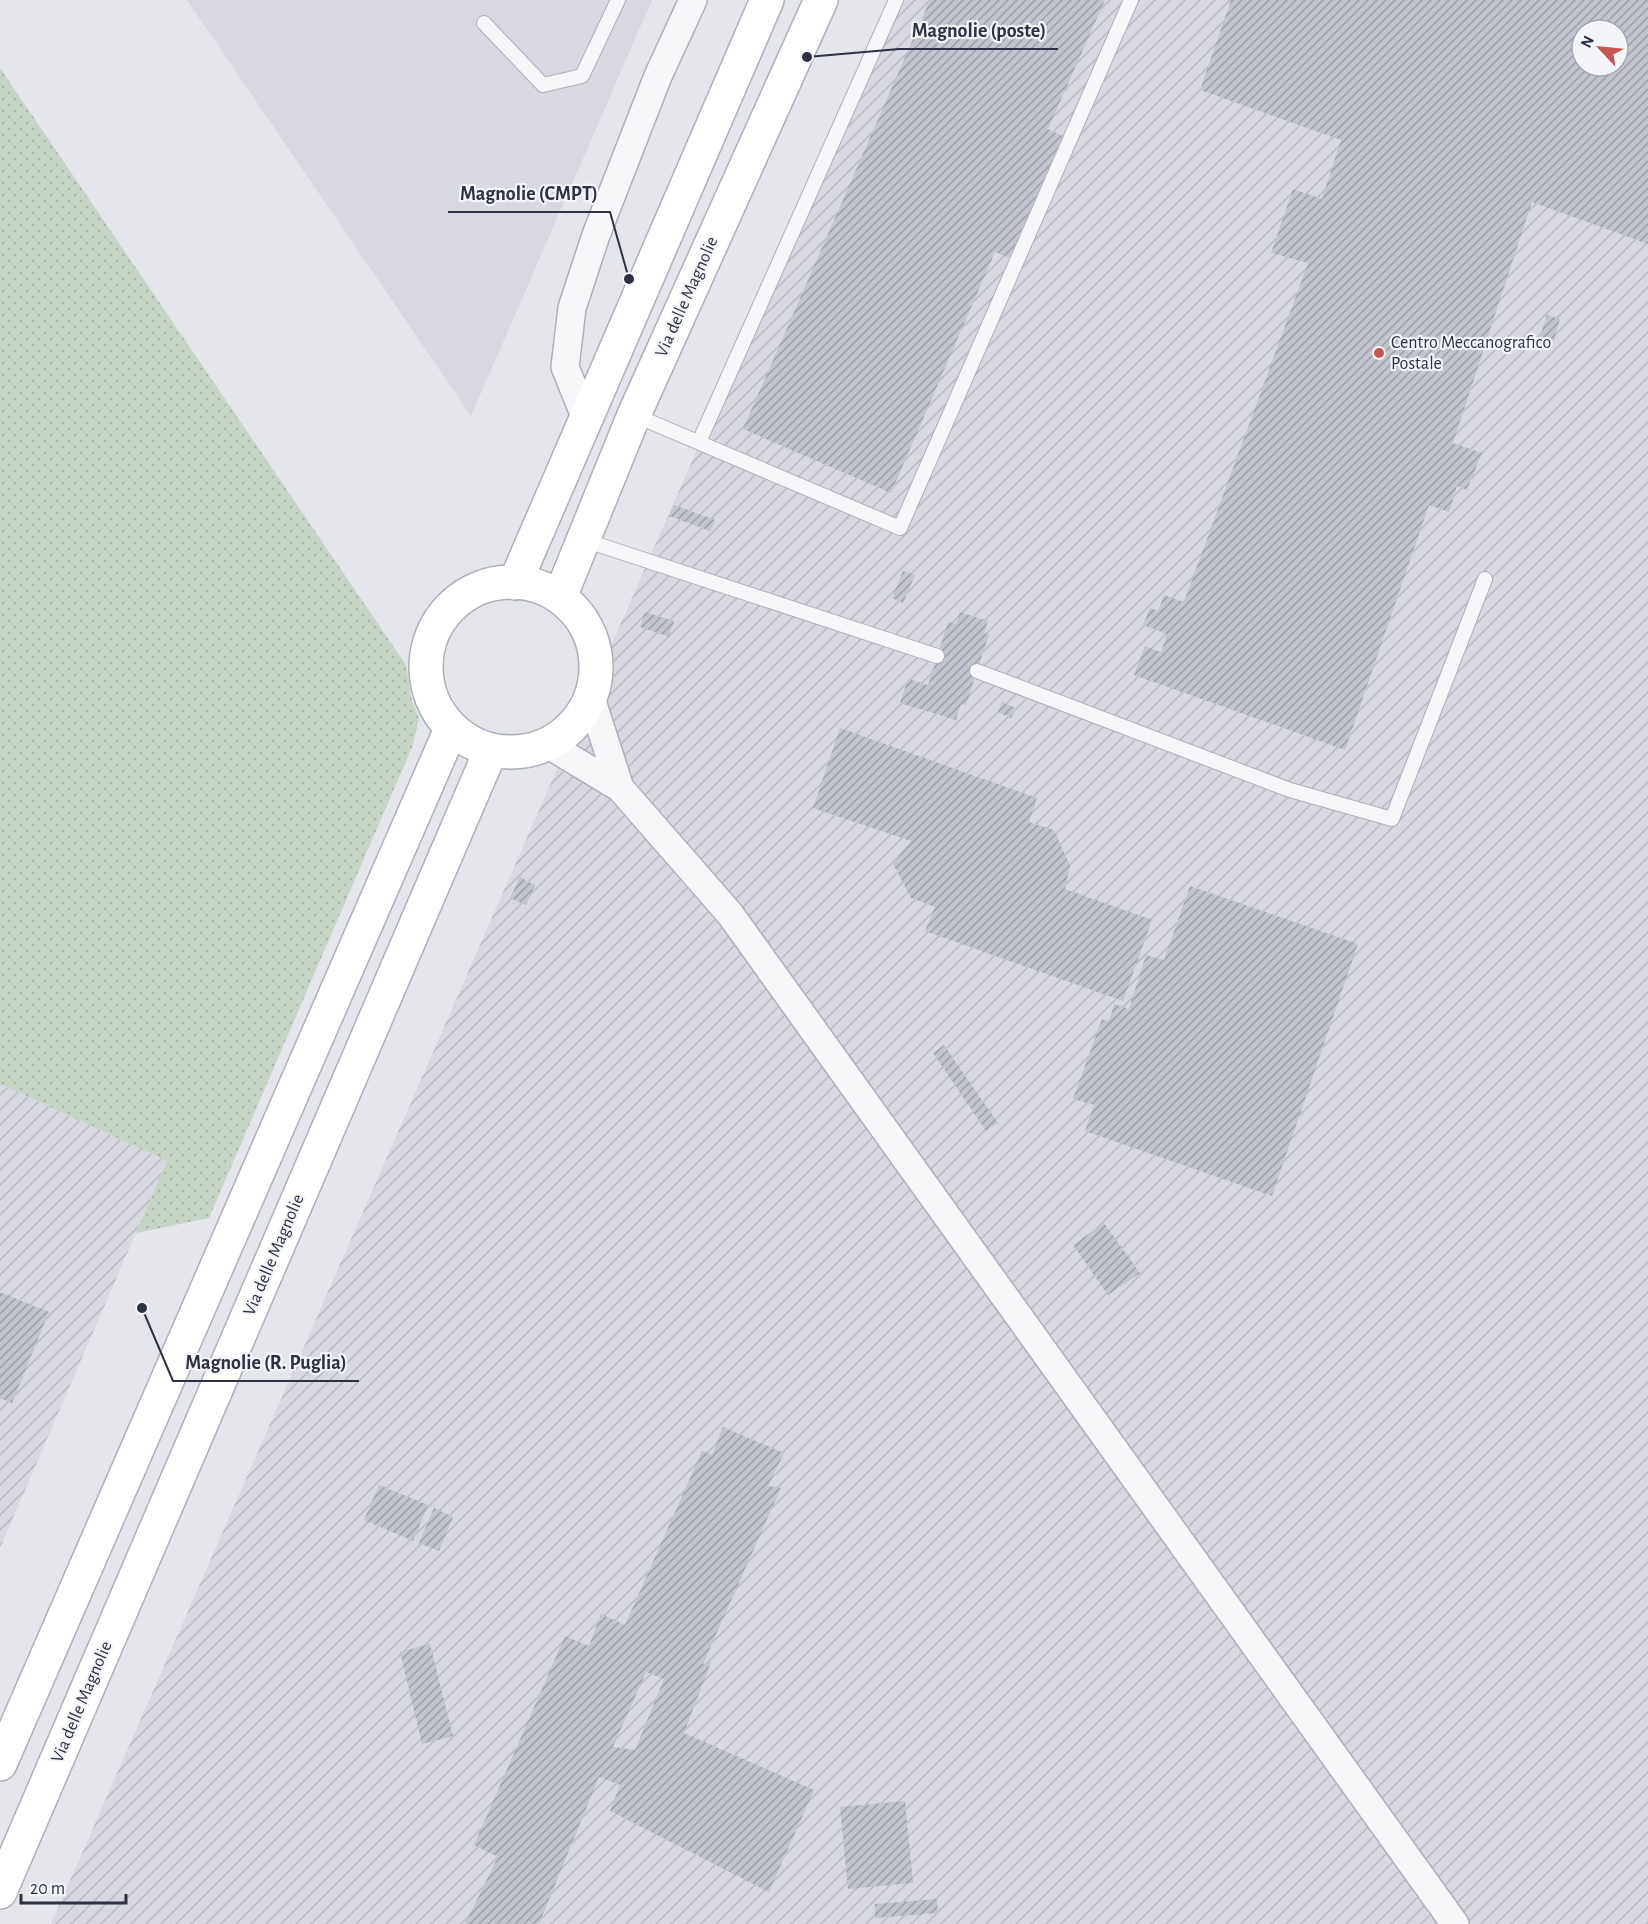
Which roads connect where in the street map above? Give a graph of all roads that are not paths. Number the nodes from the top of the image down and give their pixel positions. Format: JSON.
{"nodes":[{"id":1,"x":618,"y":0,"type":"edge"},
{"id":2,"x":693,"y":0,"type":"edge"},
{"id":3,"x":767,"y":0,"type":"edge"},
{"id":4,"x":821,"y":0,"type":"edge"},
{"id":5,"x":896,"y":0,"type":"edge"},
{"id":6,"x":1131,"y":0,"type":"edge"},
{"id":7,"x":484,"y":23,"type":"dead end"},
{"id":8,"x":634,"y":415,"type":"junction"},
{"id":9,"x":586,"y":419,"type":"junction"},
{"id":10,"x":699,"y":442,"type":"junction"},
{"id":11,"x":582,"y":539,"type":"junction"},
{"id":12,"x":1485,"y":579,"type":"dead end"},
{"id":13,"x":515,"y":583,"type":"junction"},
{"id":14,"x":560,"y":597,"type":"junction"},
{"id":15,"x":937,"y":657,"type":"dead end"},
{"id":16,"x":977,"y":671,"type":"dead end"},
{"id":17,"x":591,"y":698,"type":"junction"},
{"id":18,"x":451,"y":729,"type":"junction"},
{"id":19,"x":547,"y":744,"type":"junction"},
{"id":20,"x":491,"y":750,"type":"junction"},
{"id":21,"x":620,"y":788,"type":"junction"},
{"id":22,"x":0,"y":1764,"type":"edge"},
{"id":23,"x":0,"y":1892,"type":"edge"},
{"id":24,"x":1455,"y":1924,"type":"edge"}],
"edges":[{"from":1,"to":7,"type":"lane"},
{"from":2,"to":9,"type":"street"},
{"from":3,"to":9,"type":"street"},
{"from":4,"to":8,"type":"street","name":"Via delle Magnolie"},
{"from":5,"to":10,"type":"lane"},
{"from":6,"to":10,"type":"lane"},
{"from":8,"to":10,"type":"lane"},
{"from":8,"to":11,"type":"street","name":"Via delle Magnolie"},
{"from":9,"to":13,"type":"street"},
{"from":11,"to":14,"type":"street","name":"Via delle Magnolie"},
{"from":11,"to":15,"type":"lane"},
{"from":12,"to":16,"type":"lane"},
{"from":13,"to":14,"type":"street"},
{"from":13,"to":18,"type":"street"},
{"from":14,"to":17,"type":"street"},
{"from":17,"to":19,"type":"street"},
{"from":17,"to":21,"type":"street"},
{"from":18,"to":20,"type":"street"},
{"from":18,"to":22,"type":"street"},
{"from":19,"to":20,"type":"street"},
{"from":19,"to":21,"type":"street"},
{"from":20,"to":23,"type":"street","name":"Via delle Magnolie"},
{"from":21,"to":24,"type":"street"}]}
